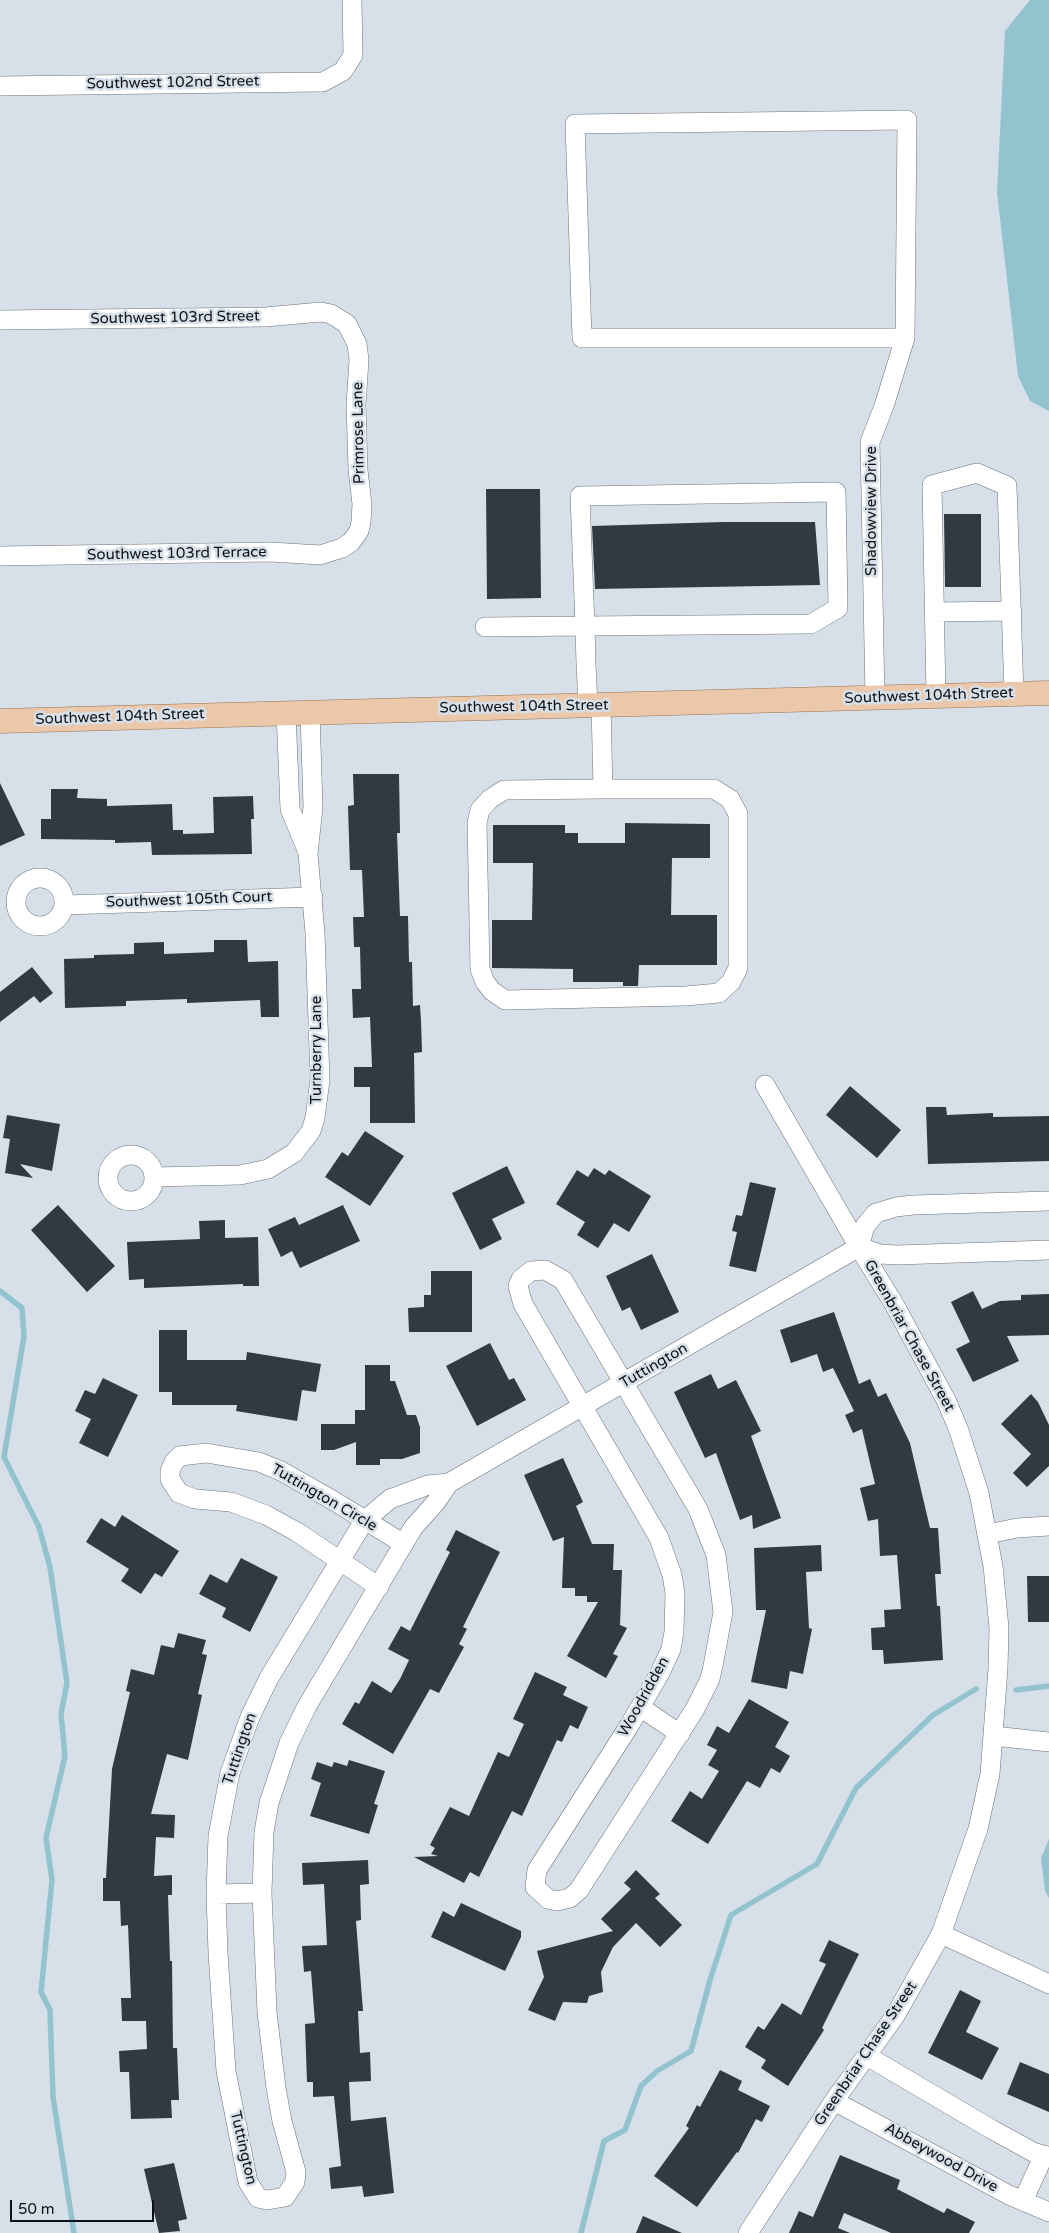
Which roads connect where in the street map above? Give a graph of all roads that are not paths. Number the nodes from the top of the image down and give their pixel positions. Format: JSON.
{"nodes":[{"id":1,"x":352,"y":0,"type":"edge"},
{"id":2,"x":0,"y":86,"type":"edge"},
{"id":3,"x":0,"y":320,"type":"edge"},
{"id":4,"x":347,"y":324,"type":"joint"},
{"id":5,"x":905,"y":338,"type":"junction"},
{"id":6,"x":351,"y":542,"type":"joint"},
{"id":7,"x":0,"y":556,"type":"edge"},
{"id":8,"x":1012,"y":611,"type":"junction"},
{"id":9,"x":935,"y":612,"type":"junction"},
{"id":10,"x":585,"y":626,"type":"junction"},
{"id":11,"x":485,"y":628,"type":"dead end"},
{"id":12,"x":1049,"y":693,"type":"edge"},
{"id":13,"x":1014,"y":694,"type":"junction"},
{"id":14,"x":936,"y":696,"type":"junction"},
{"id":15,"x":875,"y":698,"type":"junction"},
{"id":16,"x":594,"y":705,"type":"junction"},
{"id":17,"x":286,"y":712,"type":"junction"},
{"id":18,"x":310,"y":712,"type":"junction"},
{"id":19,"x":0,"y":721,"type":"edge"},
{"id":20,"x":603,"y":789,"type":"junction"},
{"id":21,"x":308,"y":854,"type":"junction"},
{"id":22,"x":312,"y":897,"type":"junction"},
{"id":23,"x":65,"y":905,"type":"dead end"},
{"id":24,"x":765,"y":1085,"type":"dead end"},
{"id":25,"x":154,"y":1177,"type":"dead end"},
{"id":26,"x":1049,"y":1201,"type":"edge"},
{"id":27,"x":859,"y":1247,"type":"junction"},
{"id":28,"x":1049,"y":1250,"type":"edge"},
{"id":29,"x":625,"y":1384,"type":"junction"},
{"id":30,"x":582,"y":1408,"type":"junction"},
{"id":31,"x":449,"y":1483,"type":"junction"},
{"id":32,"x":364,"y":1521,"type":"junction"},
{"id":33,"x":1049,"y":1526,"type":"edge"},
{"id":34,"x":988,"y":1534,"type":"junction"},
{"id":35,"x":404,"y":1544,"type":"junction"},
{"id":36,"x":340,"y":1561,"type":"junction"},
{"id":37,"x":379,"y":1587,"type":"junction"},
{"id":38,"x":640,"y":1707,"type":"junction"},
{"id":39,"x":680,"y":1734,"type":"junction"},
{"id":40,"x":994,"y":1736,"type":"junction"},
{"id":41,"x":1049,"y":1742,"type":"edge"},
{"id":42,"x":262,"y":1893,"type":"junction"},
{"id":43,"x":216,"y":1894,"type":"junction"},
{"id":44,"x":941,"y":1934,"type":"junction"},
{"id":45,"x":1049,"y":1984,"type":"edge"},
{"id":46,"x":867,"y":2056,"type":"junction"},
{"id":47,"x":834,"y":2101,"type":"junction"},
{"id":48,"x":1046,"y":2156,"type":"edge"},
{"id":49,"x":1023,"y":2201,"type":"junction"},
{"id":50,"x":1049,"y":2212,"type":"edge"},
{"id":51,"x":748,"y":2233,"type":"edge"}],
"edges":[{"from":1,"to":2,"type":"street","name":"Southwest 102nd Street"},
{"from":3,"to":4,"type":"street","name":"Southwest 103rd Street"},
{"from":4,"to":6,"type":"street","name":"Primrose Lane"},
{"from":5,"to":5,"type":"street","name":"Shadowview Drive"},
{"from":5,"to":15,"type":"street","name":"Shadowview Drive"},
{"from":6,"to":7,"type":"street","name":"Southwest 103rd Terrace"},
{"from":8,"to":9,"type":"street"},
{"from":8,"to":9,"type":"street"},
{"from":8,"to":13,"type":"street"},
{"from":9,"to":14,"type":"street"},
{"from":10,"to":10,"type":"street"},
{"from":10,"to":11,"type":"street"},
{"from":10,"to":16,"type":"street"},
{"from":12,"to":13,"type":"main road","name":"Southwest 104th Street"},
{"from":13,"to":14,"type":"main road","name":"Southwest 104th Street"},
{"from":14,"to":15,"type":"main road","name":"Southwest 104th Street"},
{"from":15,"to":16,"type":"main road","name":"Southwest 104th Street"},
{"from":16,"to":18,"type":"main road","name":"Southwest 104th Street"},
{"from":16,"to":20,"type":"street"},
{"from":17,"to":18,"type":"main road","name":"Southwest 104th Street"},
{"from":17,"to":19,"type":"main road","name":"Southwest 104th Street"},
{"from":17,"to":21,"type":"street","name":"Turnberry Lane"},
{"from":18,"to":21,"type":"street","name":"Turnberry Lane"},
{"from":20,"to":20,"type":"street"},
{"from":21,"to":22,"type":"street","name":"Turnberry Lane"},
{"from":22,"to":23,"type":"street","name":"Southwest 105th Court"},
{"from":22,"to":25,"type":"street","name":"Turnberry Lane"},
{"from":24,"to":27,"type":"street","name":"Greenbriar Chase Street"},
{"from":26,"to":27,"type":"street"},
{"from":27,"to":28,"type":"street"},
{"from":27,"to":29,"type":"street","name":"Tuttington"},
{"from":27,"to":34,"type":"street","name":"Greenbriar Chase Street"},
{"from":29,"to":30,"type":"street","name":"Tuttington"},
{"from":29,"to":30,"type":"street","name":"Woodridden"},
{"from":29,"to":39,"type":"street","name":"Woodridden"},
{"from":30,"to":31,"type":"street","name":"Tuttington"},
{"from":30,"to":38,"type":"street","name":"Woodridden"},
{"from":31,"to":32,"type":"street","name":"Tuttington"},
{"from":31,"to":35,"type":"street","name":"Tuttington"},
{"from":32,"to":35,"type":"street","name":"Tuttington Circle"},
{"from":32,"to":36,"type":"street","name":"Tuttington"},
{"from":32,"to":36,"type":"street","name":"Tuttington Circle"},
{"from":33,"to":34,"type":"street"},
{"from":34,"to":40,"type":"street","name":"Greenbriar Chase Street"},
{"from":35,"to":37,"type":"street","name":"Tuttington"},
{"from":36,"to":37,"type":"street","name":"Tuttington Circle"},
{"from":36,"to":43,"type":"street","name":"Tuttington"},
{"from":37,"to":42,"type":"street","name":"Tuttington"},
{"from":38,"to":39,"type":"street"},
{"from":38,"to":39,"type":"street","name":"Woodridden"},
{"from":40,"to":41,"type":"street"},
{"from":40,"to":44,"type":"street","name":"Greenbriar Chase Street"},
{"from":42,"to":43,"type":"street"},
{"from":42,"to":43,"type":"street","name":"Tuttington"},
{"from":44,"to":45,"type":"street"},
{"from":44,"to":46,"type":"street","name":"Greenbriar Chase Street"},
{"from":46,"to":47,"type":"street","name":"Greenbriar Chase Street"},
{"from":46,"to":48,"type":"street"},
{"from":47,"to":49,"type":"street","name":"Abbeywood Drive"},
{"from":47,"to":51,"type":"street","name":"Greenbriar Chase Street"},
{"from":48,"to":49,"type":"street"},
{"from":49,"to":50,"type":"street","name":"Abbeywood Drive"}]}
